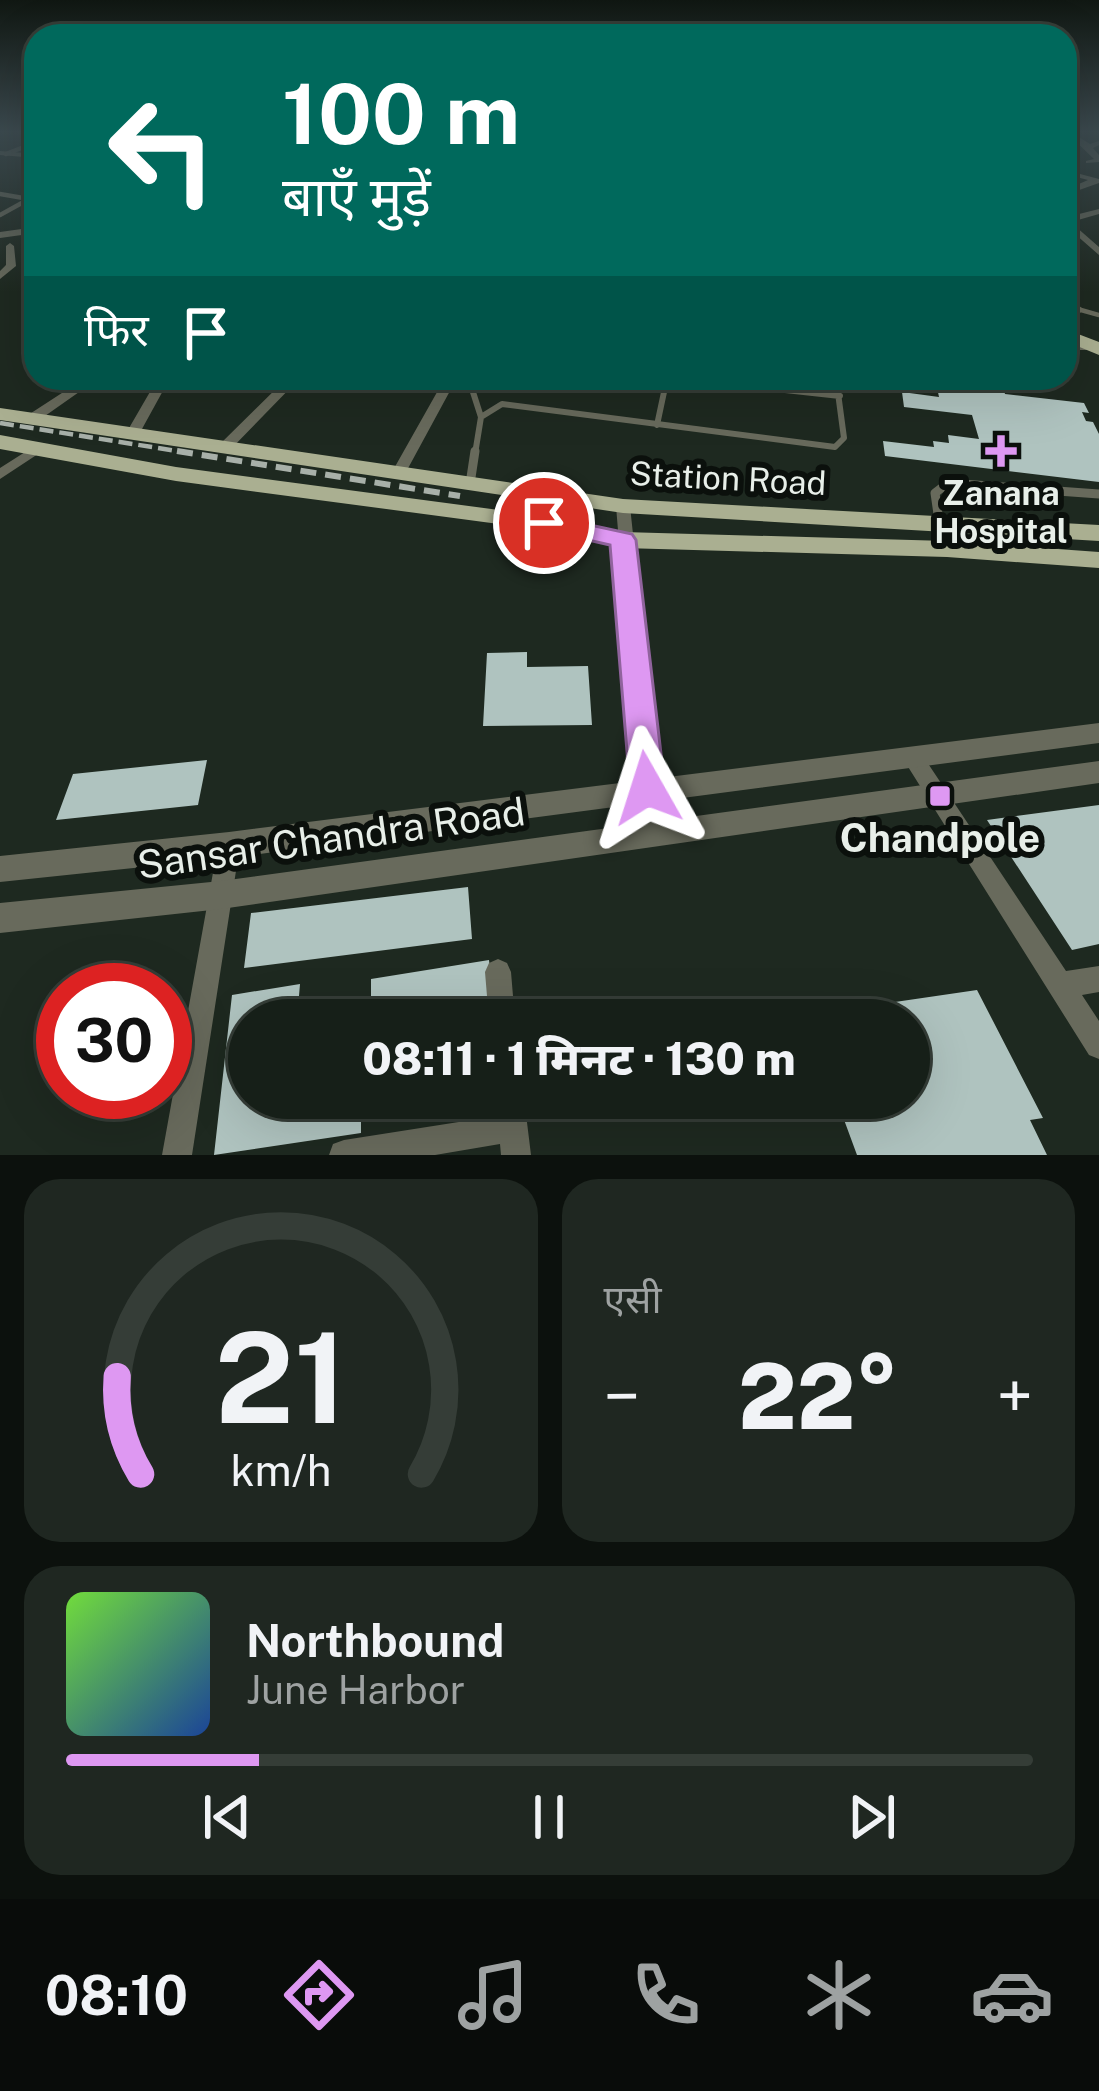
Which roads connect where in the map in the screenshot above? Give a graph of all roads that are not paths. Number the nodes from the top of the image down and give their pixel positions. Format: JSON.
{"nodes":[{"id":1,"x":1093,"y":241,"type":"edge"},
{"id":2,"x":10,"y":246,"type":"dead end"},
{"id":3,"x":1099,"y":252,"type":"edge"},
{"id":4,"x":0,"y":276,"type":"edge"},
{"id":5,"x":1077,"y":308,"type":"edge"},
{"id":6,"x":1081,"y":310,"type":"junction"},
{"id":7,"x":1077,"y":311,"type":"edge"},
{"id":8,"x":1099,"y":315,"type":"edge"},
{"id":9,"x":75,"y":390,"type":"edge"},
{"id":10,"x":157,"y":390,"type":"edge"},
{"id":11,"x":282,"y":390,"type":"edge"},
{"id":12,"x":444,"y":390,"type":"edge"},
{"id":13,"x":472,"y":390,"type":"edge"},
{"id":14,"x":665,"y":390,"type":"edge"},
{"id":15,"x":785,"y":390,"type":"edge"},
{"id":16,"x":838,"y":390,"type":"edge"},
{"id":17,"x":839,"y":396,"type":"junction"},
{"id":18,"x":0,"y":414,"type":"edge"},
{"id":19,"x":481,"y":417,"type":"junction"},
{"id":20,"x":30,"y":420,"type":"junction"},
{"id":21,"x":658,"y":425,"type":"junction"},
{"id":22,"x":132,"y":435,"type":"junction"},
{"id":23,"x":0,"y":442,"type":"edge"},
{"id":24,"x":224,"y":448,"type":"junction"},
{"id":25,"x":33,"y":451,"type":"junction"},
{"id":26,"x":399,"y":472,"type":"junction"},
{"id":27,"x":0,"y":475,"type":"edge"},
{"id":28,"x":470,"y":484,"type":"junction"},
{"id":29,"x":1099,"y":494,"type":"edge"},
{"id":30,"x":623,"y":506,"type":"junction"},
{"id":31,"x":939,"y":521,"type":"junction"},
{"id":32,"x":1096,"y":536,"type":"edge"},
{"id":33,"x":623,"y":540,"type":"junction"},
{"id":34,"x":1099,"y":560,"type":"edge"},
{"id":35,"x":1099,"y":733,"type":"edge"},
{"id":36,"x":912,"y":757,"type":"junction"},
{"id":37,"x":1099,"y":772,"type":"edge"},
{"id":38,"x":647,"y":788,"type":"junction"},
{"id":39,"x":940,"y":796,"type":"junction"},
{"id":40,"x":654,"y":834,"type":"junction"},
{"id":41,"x":230,"y":845,"type":"junction"},
{"id":42,"x":0,"y":869,"type":"edge"},
{"id":43,"x":221,"y":895,"type":"junction"},
{"id":44,"x":0,"y":918,"type":"edge"},
{"id":45,"x":498,"y":971,"type":"dead end"},
{"id":46,"x":1099,"y":979,"type":"edge"},
{"id":47,"x":1062,"y":986,"type":"junction"},
{"id":48,"x":500,"y":999,"type":"edge"},
{"id":49,"x":1099,"y":1046,"type":"edge"},
{"id":50,"x":512,"y":1127,"type":"edge"},
{"id":51,"x":178,"y":1155,"type":"edge"},
{"id":52,"x":344,"y":1155,"type":"edge"}],
"edges":[{"from":1,"to":3,"type":"street"},
{"from":2,"to":4,"type":"street"},
{"from":5,"to":6,"type":"lane"},
{"from":6,"to":7,"type":"lane"},
{"from":6,"to":8,"type":"lane"},
{"from":9,"to":20,"type":"street"},
{"from":10,"to":22,"type":"street"},
{"from":11,"to":24,"type":"street"},
{"from":12,"to":26,"type":"street"},
{"from":13,"to":19,"type":"lane"},
{"from":14,"to":21,"type":"lane"},
{"from":15,"to":17,"type":"lane"},
{"from":16,"to":17,"type":"lane"},
{"from":17,"to":21,"type":"lane"},
{"from":18,"to":20,"type":"main road","name":"Station Road"},
{"from":19,"to":21,"type":"lane"},
{"from":19,"to":28,"type":"lane"},
{"from":20,"to":22,"type":"main road","name":"Station Road"},
{"from":22,"to":24,"type":"main road","name":"Station Road"},
{"from":23,"to":25,"type":"main road"},
{"from":24,"to":26,"type":"main road","name":"Station Road"},
{"from":25,"to":27,"type":"street"},
{"from":25,"to":33,"type":"main road"},
{"from":26,"to":28,"type":"main road","name":"Station Road"},
{"from":28,"to":30,"type":"main road","name":"Station Road"},
{"from":29,"to":31,"type":"lane"},
{"from":30,"to":31,"type":"main road","name":"Station Road"},
{"from":30,"to":33,"type":"street"},
{"from":31,"to":32,"type":"main road","name":"Station Road"},
{"from":33,"to":34,"type":"main road"},
{"from":33,"to":38,"type":"street"},
{"from":35,"to":36,"type":"street","name":"Sansar Chandra Road"},
{"from":36,"to":38,"type":"street","name":"Sansar Chandra Road"},
{"from":36,"to":39,"type":"street"},
{"from":37,"to":39,"type":"street","name":"Sansar Chandra Road"},
{"from":38,"to":40,"type":"street"},
{"from":38,"to":41,"type":"street","name":"Sansar Chandra Road"},
{"from":39,"to":40,"type":"street","name":"Sansar Chandra Road"},
{"from":39,"to":47,"type":"street"},
{"from":40,"to":43,"type":"street","name":"Sansar Chandra Road"},
{"from":41,"to":42,"type":"street","name":"Sansar Chandra Road"},
{"from":41,"to":43,"type":"street"},
{"from":43,"to":44,"type":"street","name":"Sansar Chandra Road"},
{"from":43,"to":51,"type":"street"},
{"from":45,"to":48,"type":"street"},
{"from":46,"to":47,"type":"street"},
{"from":47,"to":49,"type":"street"},
{"from":50,"to":52,"type":"street"}]}
